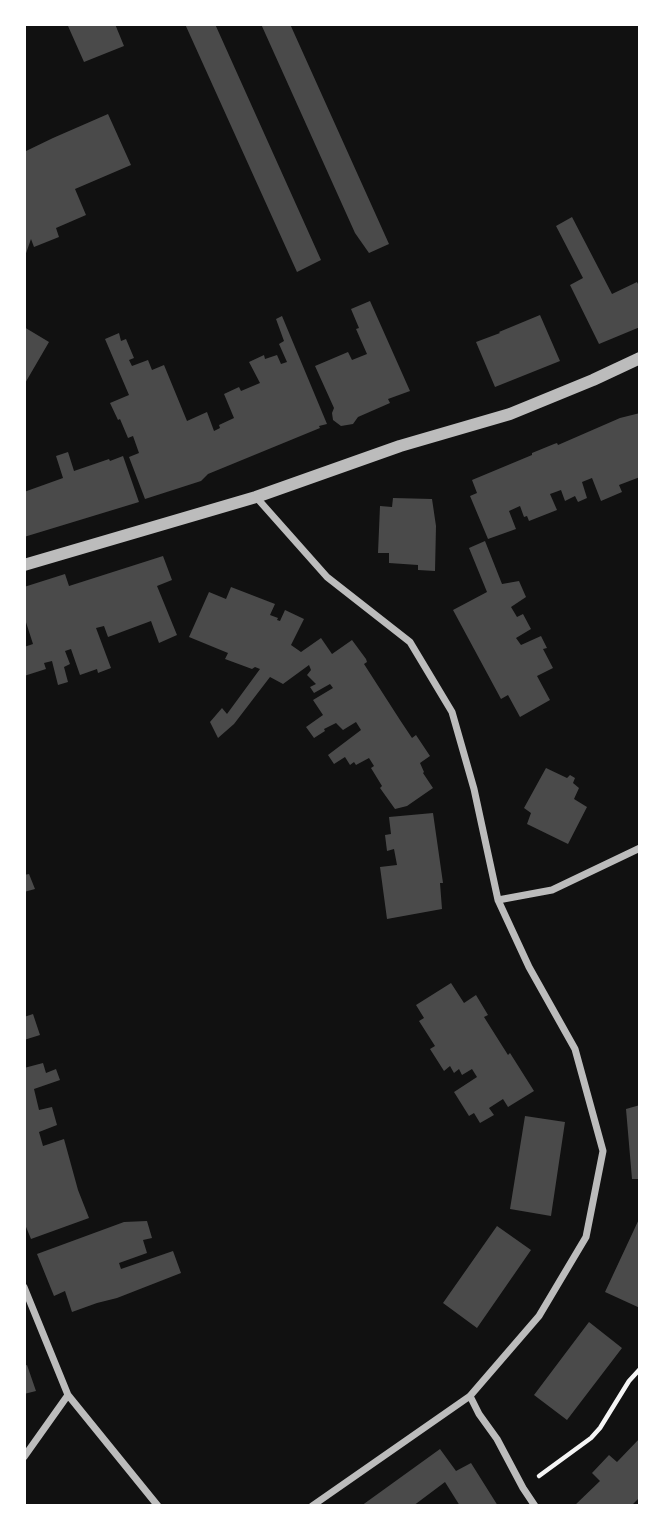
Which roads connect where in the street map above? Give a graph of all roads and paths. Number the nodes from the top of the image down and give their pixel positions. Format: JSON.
{"nodes":[{"id":1,"x":639,"y":358,"type":"edge"},
{"id":2,"x":256,"y":497,"type":"junction"},
{"id":3,"x":24,"y":565,"type":"edge"},
{"id":4,"x":639,"y":848,"type":"edge"},
{"id":5,"x":498,"y":900,"type":"junction"},
{"id":6,"x":24,"y":1287,"type":"edge"},
{"id":7,"x":639,"y":1369,"type":"edge"},
{"id":8,"x":68,"y":1395,"type":"junction"},
{"id":9,"x":470,"y":1396,"type":"junction"},
{"id":10,"x":24,"y":1457,"type":"edge"},
{"id":11,"x":523,"y":1488,"type":"junction"},
{"id":12,"x":158,"y":1506,"type":"edge"},
{"id":13,"x":312,"y":1506,"type":"edge"},
{"id":14,"x":535,"y":1506,"type":"edge"}],
"edges":[{"from":1,"to":2,"type":"street"},
{"from":2,"to":3,"type":"street"},
{"from":2,"to":5,"type":"street"},
{"from":4,"to":5,"type":"street"},
{"from":5,"to":9,"type":"street"},
{"from":6,"to":8,"type":"street"},
{"from":7,"to":11,"type":"path"},
{"from":8,"to":10,"type":"street"},
{"from":8,"to":12,"type":"street"},
{"from":9,"to":11,"type":"street"},
{"from":9,"to":13,"type":"street"},
{"from":11,"to":14,"type":"street"}]}
